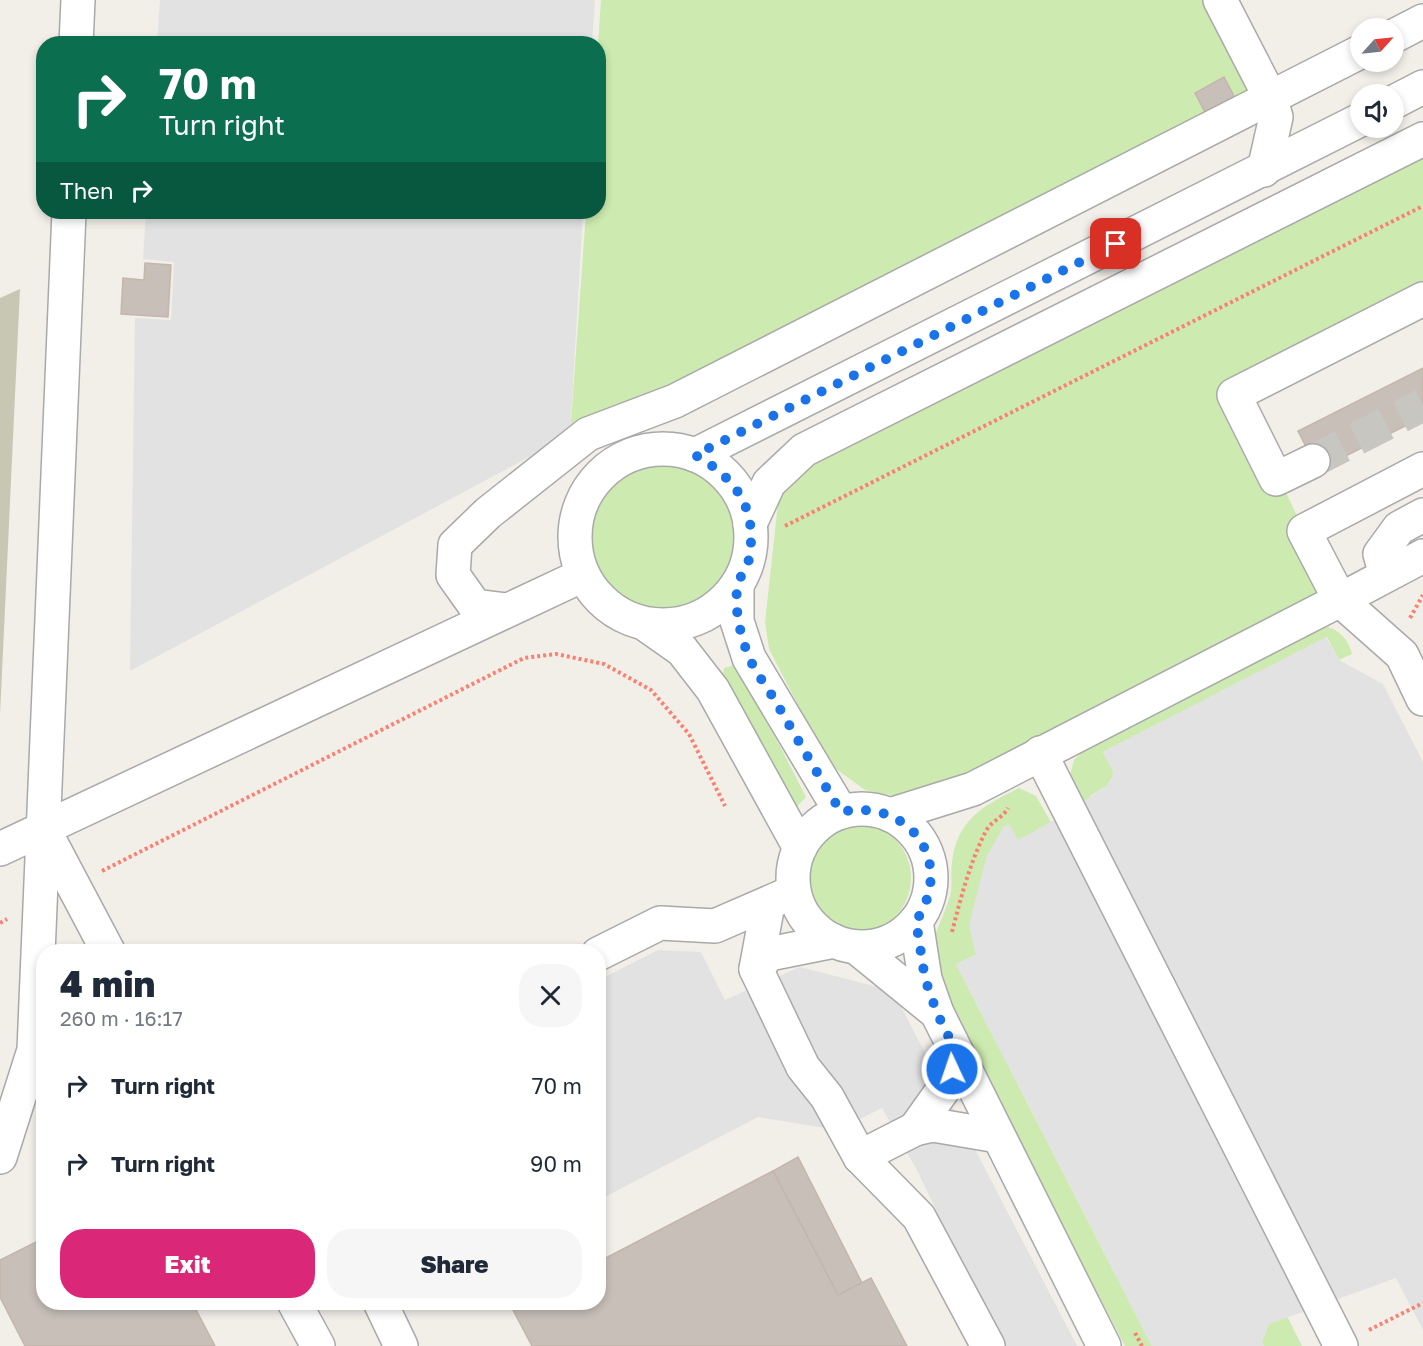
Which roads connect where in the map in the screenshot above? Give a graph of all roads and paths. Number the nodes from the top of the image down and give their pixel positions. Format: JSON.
{"nodes":[{"id":1,"x":78,"y":0,"type":"edge"},
{"id":2,"x":1220,"y":0,"type":"edge"},
{"id":3,"x":1423,"y":21,"type":"edge"},
{"id":4,"x":1404,"y":31,"type":"edge"},
{"id":5,"x":76,"y":36,"type":"edge"},
{"id":6,"x":1350,"y":57,"type":"edge"},
{"id":7,"x":1423,"y":87,"type":"edge"},
{"id":8,"x":1270,"y":97,"type":"junction"},
{"id":9,"x":1404,"y":97,"type":"edge"},
{"id":10,"x":1350,"y":125,"type":"edge"},
{"id":11,"x":1423,"y":139,"type":"edge"},
{"id":12,"x":1264,"y":170,"type":"junction"},
{"id":13,"x":1423,"y":206,"type":"edge"},
{"id":14,"x":69,"y":219,"type":"edge"},
{"id":15,"x":1423,"y":299,"type":"edge"},
{"id":16,"x":695,"y":455,"type":"junction"},
{"id":17,"x":1313,"y":461,"type":"tunnel mouth"},
{"id":18,"x":1416,"y":469,"type":"edge"},
{"id":19,"x":1423,"y":515,"type":"edge"},
{"id":20,"x":765,"y":527,"type":"junction"},
{"id":21,"x":1423,"y":556,"type":"edge"},
{"id":22,"x":583,"y":575,"type":"junction"},
{"id":23,"x":1386,"y":575,"type":"junction"},
{"id":24,"x":737,"y":585,"type":"junction"},
{"id":25,"x":1423,"y":595,"type":"edge"},
{"id":26,"x":1340,"y":600,"type":"junction"},
{"id":27,"x":507,"y":610,"type":"junction"},
{"id":28,"x":645,"y":624,"type":"junction"},
{"id":29,"x":1413,"y":626,"type":"dead end"},
{"id":30,"x":1423,"y":699,"type":"edge"},
{"id":31,"x":1040,"y":753,"type":"junction"},
{"id":32,"x":1006,"y":770,"type":"junction"},
{"id":33,"x":973,"y":789,"type":"junction"},
{"id":34,"x":725,"y":806,"type":"dead end"},
{"id":35,"x":841,"y":812,"type":"junction"},
{"id":36,"x":891,"y":815,"type":"junction"},
{"id":37,"x":43,"y":828,"type":"junction"},
{"id":38,"x":922,"y":843,"type":"junction"},
{"id":39,"x":800,"y":848,"type":"junction"},
{"id":40,"x":0,"y":849,"type":"edge"},
{"id":41,"x":73,"y":886,"type":"junction"},
{"id":42,"x":781,"y":897,"type":"junction"},
{"id":43,"x":40,"y":902,"type":"junction"},
{"id":44,"x":916,"y":921,"type":"junction"},
{"id":45,"x":0,"y":923,"type":"edge"},
{"id":46,"x":950,"y":938,"type":"dead end"},
{"id":47,"x":38,"y":944,"type":"edge"},
{"id":48,"x":104,"y":944,"type":"edge"},
{"id":49,"x":845,"y":944,"type":"junction"},
{"id":50,"x":606,"y":950,"type":"edge"},
{"id":51,"x":756,"y":969,"type":"junction"},
{"id":52,"x":36,"y":1001,"type":"edge"},
{"id":53,"x":937,"y":1013,"type":"junction"},
{"id":54,"x":957,"y":1054,"type":"junction"},
{"id":55,"x":915,"y":1129,"type":"junction"},
{"id":56,"x":998,"y":1136,"type":"junction"},
{"id":57,"x":0,"y":1157,"type":"edge"},
{"id":58,"x":860,"y":1157,"type":"junction"},
{"id":59,"x":1423,"y":1303,"type":"edge"},
{"id":60,"x":298,"y":1310,"type":"edge"},
{"id":61,"x":384,"y":1310,"type":"edge"},
{"id":62,"x":1401,"y":1315,"type":"dead end"},
{"id":63,"x":1132,"y":1326,"type":"dead end"},
{"id":64,"x":318,"y":1346,"type":"edge"},
{"id":65,"x":401,"y":1346,"type":"edge"},
{"id":66,"x":988,"y":1346,"type":"edge"},
{"id":67,"x":1104,"y":1346,"type":"edge"},
{"id":68,"x":1142,"y":1346,"type":"edge"},
{"id":69,"x":1341,"y":1346,"type":"edge"}],
"edges":[{"from":1,"to":5,"type":"street"},
{"from":2,"to":8,"type":"street"},
{"from":3,"to":4,"type":"street"},
{"from":6,"to":8,"type":"street"},
{"from":7,"to":9,"type":"street"},
{"from":8,"to":12,"type":"street"},
{"from":8,"to":27,"type":"street"},
{"from":10,"to":12,"type":"street"},
{"from":11,"to":20,"type":"street"},
{"from":12,"to":16,"type":"street"},
{"from":13,"to":20,"type":"path"},
{"from":14,"to":37,"type":"street"},
{"from":15,"to":17,"type":"street"},
{"from":16,"to":20,"type":"street"},
{"from":16,"to":22,"type":"street"},
{"from":18,"to":26,"type":"street"},
{"from":19,"to":23,"type":"street"},
{"from":20,"to":24,"type":"street"},
{"from":21,"to":23,"type":"street"},
{"from":22,"to":27,"type":"street"},
{"from":22,"to":28,"type":"street"},
{"from":23,"to":26,"type":"street"},
{"from":24,"to":28,"type":"street"},
{"from":24,"to":35,"type":"street"},
{"from":25,"to":29,"type":"path"},
{"from":26,"to":30,"type":"street"},
{"from":26,"to":31,"type":"street"},
{"from":27,"to":37,"type":"street"},
{"from":28,"to":39,"type":"street"},
{"from":31,"to":32,"type":"street"},
{"from":31,"to":69,"type":"street"},
{"from":32,"to":33,"type":"street"},
{"from":32,"to":46,"type":"path"},
{"from":33,"to":36,"type":"street"},
{"from":33,"to":38,"type":"street"},
{"from":34,"to":41,"type":"path"},
{"from":35,"to":36,"type":"street"},
{"from":35,"to":39,"type":"street"},
{"from":36,"to":38,"type":"street"},
{"from":37,"to":40,"type":"street"},
{"from":37,"to":41,"type":"street"},
{"from":37,"to":43,"type":"street"},
{"from":38,"to":44,"type":"street"},
{"from":39,"to":42,"type":"street"},
{"from":41,"to":48,"type":"street"},
{"from":42,"to":49,"type":"street"},
{"from":42,"to":50,"type":"street"},
{"from":42,"to":51,"type":"street"},
{"from":43,"to":45,"type":"path"},
{"from":43,"to":47,"type":"street"},
{"from":44,"to":49,"type":"street"},
{"from":44,"to":53,"type":"street"},
{"from":49,"to":51,"type":"street"},
{"from":49,"to":53,"type":"street"},
{"from":51,"to":58,"type":"street"},
{"from":52,"to":57,"type":"street"},
{"from":53,"to":54,"type":"street"},
{"from":54,"to":55,"type":"street"},
{"from":54,"to":56,"type":"street"},
{"from":55,"to":56,"type":"street"},
{"from":55,"to":58,"type":"street"},
{"from":56,"to":67,"type":"street"},
{"from":58,"to":66,"type":"street"},
{"from":59,"to":62,"type":"path"},
{"from":60,"to":64,"type":"street"},
{"from":61,"to":65,"type":"street"},
{"from":63,"to":68,"type":"path"}]}
